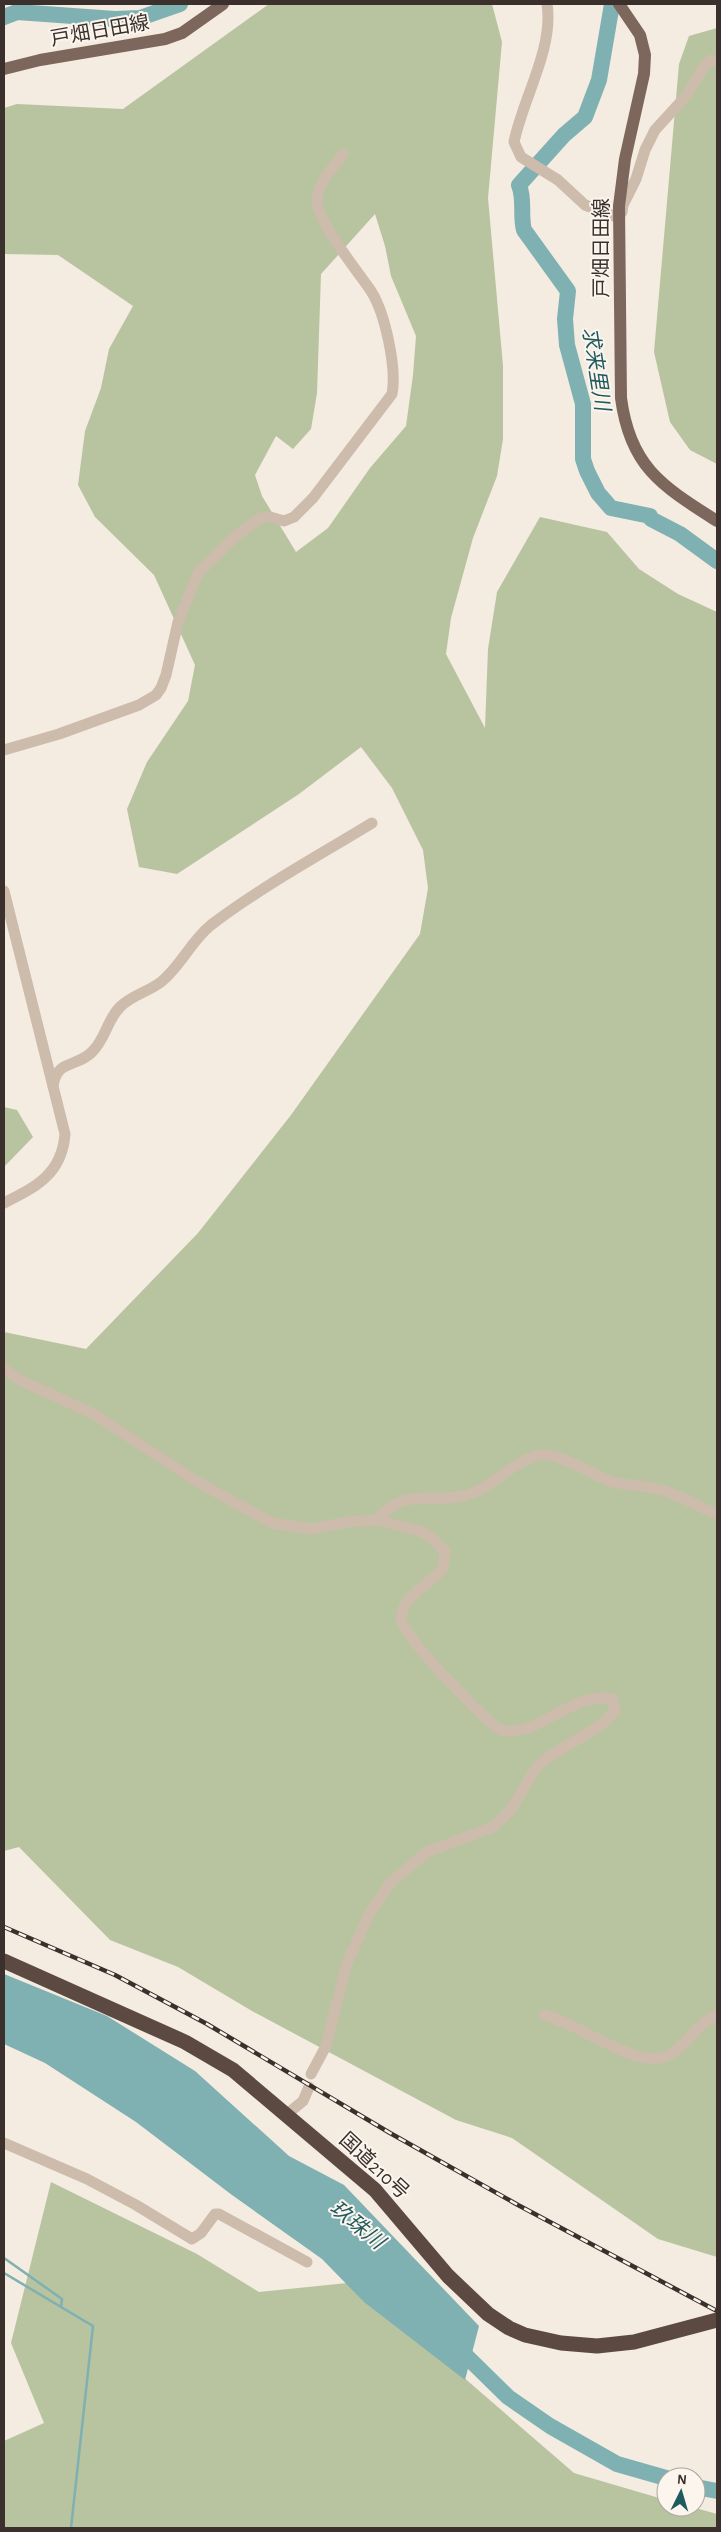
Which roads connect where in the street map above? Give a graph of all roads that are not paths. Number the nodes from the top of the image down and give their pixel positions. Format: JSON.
{"nodes":[{"id":1,"x":223,"y":4,"type":"edge"},
{"id":2,"x":546,"y":4,"type":"edge"},
{"id":3,"x":619,"y":4,"type":"edge"},
{"id":4,"x":717,"y":60,"type":"edge"},
{"id":5,"x":4,"y":69,"type":"edge"},
{"id":6,"x":343,"y":154,"type":"dead end"},
{"id":7,"x":619,"y":218,"type":"junction"},
{"id":8,"x":620,"y":249,"type":"junction"},
{"id":9,"x":717,"y":521,"type":"edge"},
{"id":10,"x":4,"y":750,"type":"edge"},
{"id":11,"x":372,"y":824,"type":"dead end"},
{"id":12,"x":4,"y":891,"type":"edge"},
{"id":13,"x":53,"y":1086,"type":"junction"},
{"id":14,"x":4,"y":1203,"type":"edge"},
{"id":15,"x":4,"y":1369,"type":"edge"},
{"id":16,"x":717,"y":1514,"type":"edge"},
{"id":17,"x":376,"y":1520,"type":"junction"},
{"id":18,"x":4,"y":1961,"type":"edge"},
{"id":19,"x":544,"y":2015,"type":"dead end"},
{"id":20,"x":717,"y":2015,"type":"edge"},
{"id":21,"x":311,"y":2074,"type":"dead end"},
{"id":22,"x":309,"y":2087,"type":"dead end"},
{"id":23,"x":286,"y":2115,"type":"junction"},
{"id":24,"x":4,"y":2143,"type":"edge"},
{"id":25,"x":307,"y":2262,"type":"dead end"},
{"id":26,"x":717,"y":2320,"type":"edge"}],
"edges":[{"from":1,"to":5,"type":"main road","name":"戸畑日田線"},
{"from":2,"to":7,"type":"street"},
{"from":3,"to":7,"type":"main road","name":"戸畑日田線"},
{"from":4,"to":8,"type":"street"},
{"from":6,"to":10,"type":"street"},
{"from":7,"to":8,"type":"main road","name":"戸畑日田線"},
{"from":8,"to":9,"type":"main road","name":"戸畑日田線"},
{"from":11,"to":13,"type":"street"},
{"from":12,"to":13,"type":"street"},
{"from":13,"to":14,"type":"street"},
{"from":15,"to":17,"type":"street"},
{"from":16,"to":17,"type":"street"},
{"from":17,"to":21,"type":"street"},
{"from":18,"to":23,"type":"highway","name":"国道210号"},
{"from":19,"to":20,"type":"street"},
{"from":22,"to":23,"type":"street"},
{"from":23,"to":26,"type":"highway","name":"国道210号"},
{"from":24,"to":25,"type":"street"}]}
